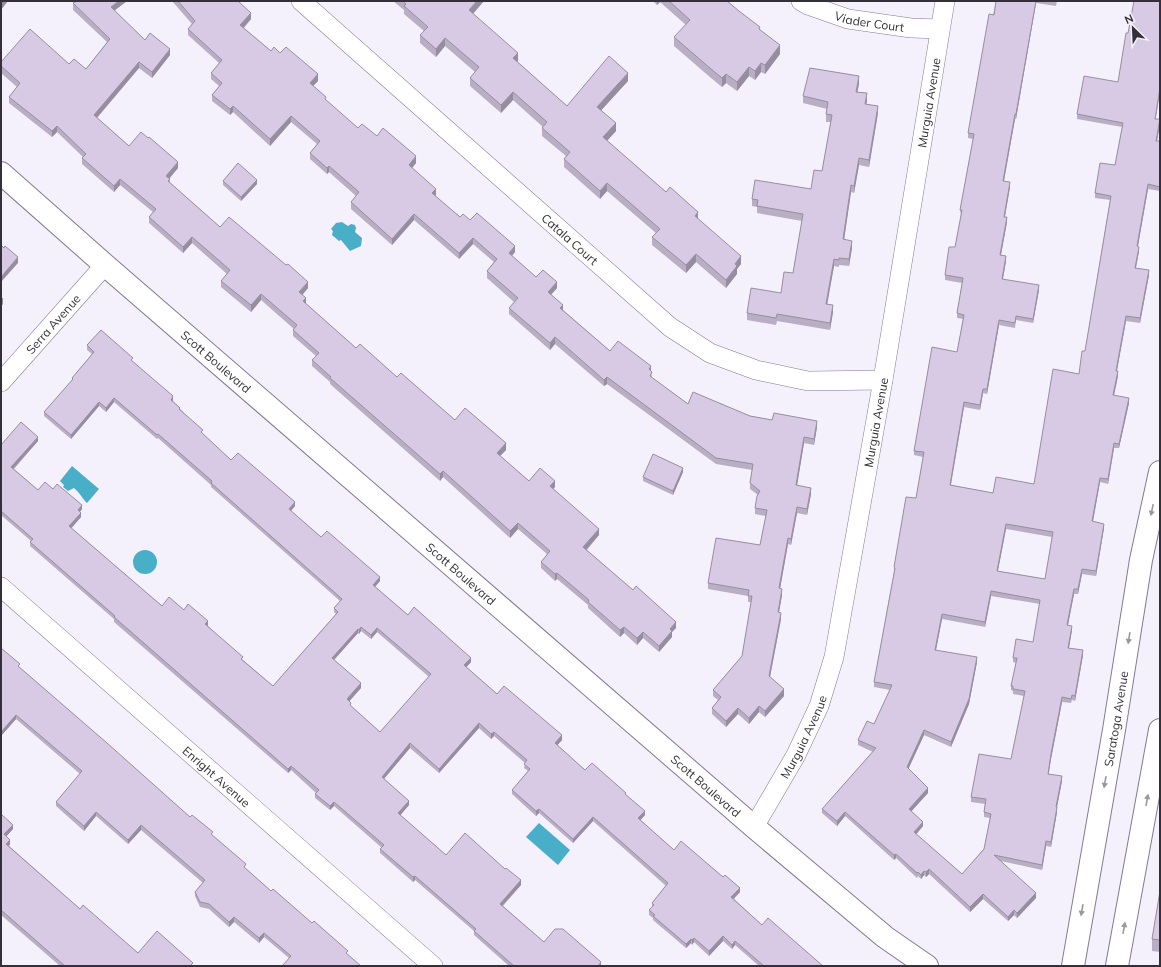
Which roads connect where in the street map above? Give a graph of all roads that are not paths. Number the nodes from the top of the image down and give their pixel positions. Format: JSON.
{"nodes":[{"id":1,"x":301,"y":1,"type":"edge"},
{"id":2,"x":801,"y":1,"type":"edge"},
{"id":3,"x":945,"y":1,"type":"edge"},
{"id":4,"x":940,"y":29,"type":"junction"},
{"id":5,"x":1,"y":173,"type":"edge"},
{"id":6,"x":105,"y":266,"type":"junction"},
{"id":7,"x":883,"y":380,"type":"junction"},
{"id":8,"x":1,"y":382,"type":"edge"},
{"id":9,"x":1160,"y":472,"type":"edge"},
{"id":10,"x":1,"y":587,"type":"edge"},
{"id":11,"x":1160,"y":730,"type":"edge"},
{"id":12,"x":754,"y":827,"type":"junction"},
{"id":13,"x":433,"y":966,"type":"edge"},
{"id":14,"x":927,"y":966,"type":"edge"},
{"id":15,"x":1073,"y":966,"type":"edge"},
{"id":16,"x":1117,"y":966,"type":"edge"}],
"edges":[{"from":1,"to":7,"type":"street","name":"Catala Court"},
{"from":2,"to":4,"type":"street","name":"Viader Court"},
{"from":3,"to":4,"type":"street","name":"Murguia Avenue"},
{"from":4,"to":7,"type":"street","name":"Murguia Avenue"},
{"from":5,"to":6,"type":"main road","name":"Scott Boulevard"},
{"from":6,"to":8,"type":"street","name":"Serra Avenue"},
{"from":6,"to":12,"type":"main road","name":"Scott Boulevard"},
{"from":7,"to":12,"type":"street","name":"Murguia Avenue"},
{"from":9,"to":15,"type":"main road","name":"Saratoga Avenue","one_way":true},
{"from":10,"to":13,"type":"street","name":"Enright Avenue"},
{"from":16,"to":11,"type":"main road","one_way":true},
{"from":12,"to":14,"type":"main road","name":"Scott Boulevard"}]}
